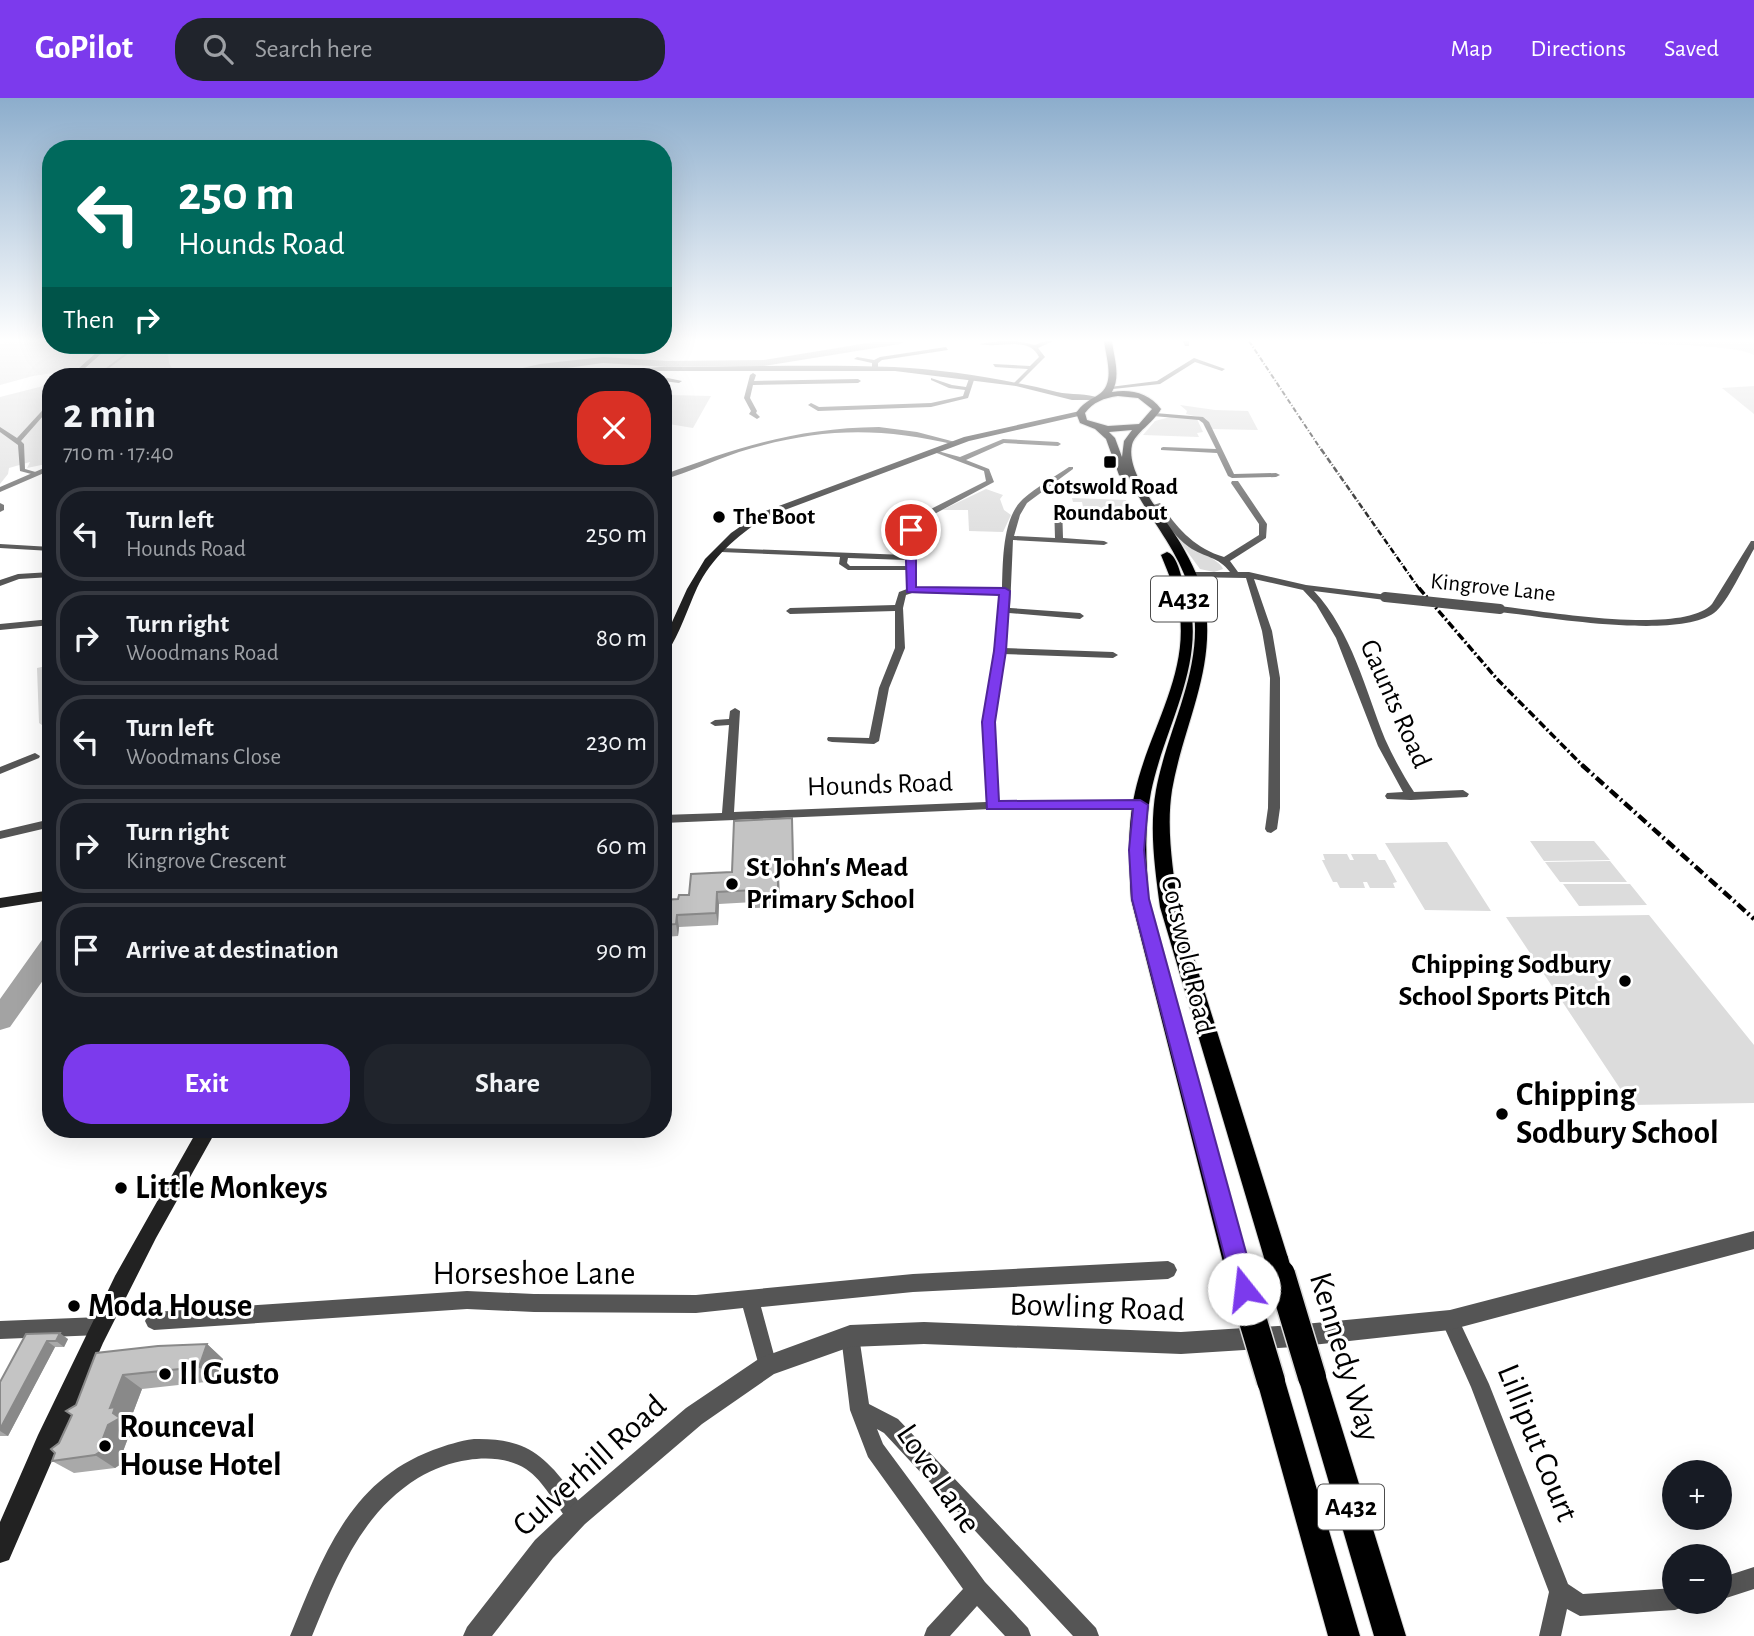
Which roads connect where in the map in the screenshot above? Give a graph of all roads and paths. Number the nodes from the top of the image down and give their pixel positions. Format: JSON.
{"nodes":[{"id":1,"x":42,"y":413,"type":"edge"},
{"id":2,"x":753,"y":413,"type":"edge"},
{"id":3,"x":1074,"y":413,"type":"edge"},
{"id":4,"x":1083,"y":413,"type":"edge"},
{"id":5,"x":1155,"y":413,"type":"edge"},
{"id":6,"x":757,"y":417,"type":"dead end"},
{"id":7,"x":1149,"y":421,"type":"junction"},
{"id":8,"x":1052,"y":422,"type":"junction"},
{"id":9,"x":1094,"y":426,"type":"junction"},
{"id":10,"x":0,"y":429,"type":"edge"},
{"id":11,"x":18,"y":441,"type":"junction"},
{"id":12,"x":956,"y":443,"type":"junction"},
{"id":13,"x":1058,"y":444,"type":"dead end"},
{"id":14,"x":1163,"y":449,"type":"dead end"},
{"id":15,"x":936,"y":451,"type":"junction"},
{"id":16,"x":1217,"y":451,"type":"junction"},
{"id":17,"x":962,"y":459,"type":"junction"},
{"id":18,"x":1071,"y":468,"type":"dead end"},
{"id":19,"x":42,"y":470,"type":"edge"},
{"id":20,"x":35,"y":473,"type":"junction"},
{"id":21,"x":672,"y":475,"type":"edge"},
{"id":22,"x":1276,"y":475,"type":"dead end"},
{"id":23,"x":0,"y":490,"type":"edge"},
{"id":24,"x":1227,"y":491,"type":"dead end"},
{"id":25,"x":1157,"y":505,"type":"dead end"},
{"id":26,"x":1069,"y":509,"type":"dead end"},
{"id":27,"x":1011,"y":538,"type":"junction"},
{"id":28,"x":1059,"y":540,"type":"junction"},
{"id":29,"x":1104,"y":542,"type":"dead end"},
{"id":30,"x":1754,"y":543,"type":"edge"},
{"id":31,"x":0,"y":546,"type":"edge"},
{"id":32,"x":42,"y":548,"type":"edge"},
{"id":33,"x":721,"y":550,"type":"junction"},
{"id":34,"x":844,"y":555,"type":"junction"},
{"id":35,"x":909,"y":558,"type":"junction"},
{"id":36,"x":1225,"y":560,"type":"junction"},
{"id":37,"x":911,"y":568,"type":"junction"},
{"id":38,"x":1235,"y":574,"type":"junction"},
{"id":39,"x":42,"y":575,"type":"edge"},
{"id":40,"x":1190,"y":575,"type":"junction"},
{"id":41,"x":1249,"y":575,"type":"junction"},
{"id":42,"x":0,"y":583,"type":"edge"},
{"id":43,"x":1306,"y":588,"type":"junction"},
{"id":44,"x":911,"y":590,"type":"junction"},
{"id":45,"x":1005,"y":591,"type":"junction"},
{"id":46,"x":899,"y":608,"type":"junction"},
{"id":47,"x":790,"y":609,"type":"dead end"},
{"id":48,"x":1005,"y":610,"type":"junction"},
{"id":49,"x":1080,"y":615,"type":"dead end"},
{"id":50,"x":42,"y":623,"type":"edge"},
{"id":51,"x":0,"y":627,"type":"edge"},
{"id":52,"x":672,"y":637,"type":"edge"},
{"id":53,"x":1000,"y":651,"type":"junction"},
{"id":54,"x":1113,"y":655,"type":"dead end"},
{"id":55,"x":715,"y":723,"type":"dead end"},
{"id":56,"x":832,"y":739,"type":"dead end"},
{"id":57,"x":34,"y":756,"type":"dead end"},
{"id":58,"x":0,"y":771,"type":"edge"},
{"id":59,"x":1164,"y":791,"type":"junction"},
{"id":60,"x":1463,"y":794,"type":"dead end"},
{"id":61,"x":1391,"y":796,"type":"dead end"},
{"id":62,"x":1411,"y":796,"type":"junction"},
{"id":63,"x":992,"y":805,"type":"junction"},
{"id":64,"x":1140,"y":805,"type":"junction"},
{"id":65,"x":728,"y":816,"type":"junction"},
{"id":66,"x":672,"y":819,"type":"edge"},
{"id":67,"x":42,"y":828,"type":"edge"},
{"id":68,"x":1271,"y":829,"type":"dead end"},
{"id":69,"x":0,"y":835,"type":"edge"},
{"id":70,"x":42,"y":896,"type":"edge"},
{"id":71,"x":0,"y":903,"type":"edge"},
{"id":72,"x":203,"y":1138,"type":"edge"},
{"id":73,"x":1754,"y":1240,"type":"edge"},
{"id":74,"x":1277,"y":1261,"type":"joint"},
{"id":75,"x":1168,"y":1270,"type":"dead end"},
{"id":76,"x":913,"y":1283,"type":"joint"},
{"id":77,"x":750,"y":1298,"type":"junction"},
{"id":78,"x":1450,"y":1320,"type":"junction"},
{"id":79,"x":154,"y":1321,"type":"dead end"},
{"id":80,"x":100,"y":1326,"type":"junction"},
{"id":81,"x":0,"y":1330,"type":"edge"},
{"id":82,"x":850,"y":1336,"type":"junction"},
{"id":83,"x":768,"y":1366,"type":"junction"},
{"id":84,"x":860,"y":1410,"type":"junction"},
{"id":85,"x":577,"y":1516,"type":"junction"},
{"id":86,"x":0,"y":1551,"type":"edge"},
{"id":87,"x":1754,"y":1578,"type":"edge"},
{"id":88,"x":1732,"y":1584,"type":"edge"},
{"id":89,"x":977,"y":1590,"type":"junction"},
{"id":90,"x":1560,"y":1592,"type":"junction"},
{"id":91,"x":1662,"y":1600,"type":"edge"},
{"id":92,"x":301,"y":1636,"type":"edge"},
{"id":93,"x":476,"y":1636,"type":"edge"},
{"id":94,"x":935,"y":1636,"type":"edge"},
{"id":95,"x":1020,"y":1636,"type":"edge"},
{"id":96,"x":1088,"y":1636,"type":"edge"},
{"id":97,"x":1343,"y":1636,"type":"edge"},
{"id":98,"x":1390,"y":1636,"type":"edge"},
{"id":99,"x":1550,"y":1636,"type":"edge"}],
"edges":[{"from":1,"to":11,"type":"street"},
{"from":2,"to":6,"type":"street"},
{"from":3,"to":8,"type":"main road"},
{"from":4,"to":9,"type":"main road","number":"A432"},
{"from":5,"to":7,"type":"main road"},
{"from":7,"to":9,"type":"main road"},
{"from":7,"to":16,"type":"street"},
{"from":7,"to":40,"type":"main road","name":"Cotswold Road","number":"A432"},
{"from":8,"to":9,"type":"main road"},
{"from":8,"to":12,"type":"main road"},
{"from":9,"to":64,"type":"main road","name":"Cotswold Road","number":"A432"},
{"from":10,"to":11,"type":"street"},
{"from":11,"to":20,"type":"street"},
{"from":12,"to":15,"type":"main road"},
{"from":12,"to":21,"type":"street"},
{"from":13,"to":17,"type":"street"},
{"from":14,"to":16,"type":"street"},
{"from":15,"to":17,"type":"street"},
{"from":15,"to":33,"type":"main road"},
{"from":16,"to":22,"type":"street"},
{"from":17,"to":35,"type":"street"},
{"from":18,"to":27,"type":"street"},
{"from":19,"to":20,"type":"street"},
{"from":20,"to":23,"type":"street"},
{"from":24,"to":36,"type":"street"},
{"from":25,"to":36,"type":"street"},
{"from":26,"to":28,"type":"street"},
{"from":27,"to":28,"type":"street"},
{"from":27,"to":45,"type":"street"},
{"from":28,"to":29,"type":"street"},
{"from":30,"to":43,"type":"street","name":"Kingrove Lane","bridge":true},
{"from":31,"to":32,"type":"street"},
{"from":33,"to":34,"type":"street"},
{"from":33,"to":52,"type":"main road"},
{"from":34,"to":35,"type":"street"},
{"from":34,"to":37,"type":"street"},
{"from":35,"to":37,"type":"street"},
{"from":36,"to":38,"type":"street"},
{"from":37,"to":44,"type":"street"},
{"from":38,"to":40,"type":"street","name":"Kingrove Lane"},
{"from":38,"to":41,"type":"street","name":"Kingrove Lane"},
{"from":39,"to":42,"type":"street"},
{"from":40,"to":59,"type":"main road","name":"Cotswold Road","number":"A432"},
{"from":41,"to":43,"type":"street","name":"Kingrove Lane"},
{"from":41,"to":68,"type":"street"},
{"from":43,"to":62,"type":"street","name":"Gaunts Road"},
{"from":44,"to":45,"type":"street"},
{"from":44,"to":46,"type":"street"},
{"from":45,"to":48,"type":"street"},
{"from":46,"to":47,"type":"street"},
{"from":46,"to":56,"type":"street"},
{"from":48,"to":49,"type":"street"},
{"from":48,"to":53,"type":"street"},
{"from":50,"to":51,"type":"street"},
{"from":53,"to":54,"type":"street"},
{"from":53,"to":63,"type":"street"},
{"from":55,"to":65,"type":"street"},
{"from":57,"to":58,"type":"street"},
{"from":59,"to":64,"type":"main road"},
{"from":59,"to":74,"type":"main road","name":"Cotswold Road","number":"A432"},
{"from":60,"to":62,"type":"street","name":"Gaunts Road"},
{"from":61,"to":62,"type":"street"},
{"from":63,"to":64,"type":"street","name":"Hounds Road"},
{"from":63,"to":65,"type":"street","name":"Hounds Road"},
{"from":64,"to":97,"type":"main road","name":"Cotswold Road","number":"A432","bridge":true},
{"from":65,"to":66,"type":"street","name":"Hounds Road"},
{"from":67,"to":69,"type":"street"},
{"from":70,"to":71,"type":"main road"},
{"from":72,"to":80,"type":"main road"},
{"from":73,"to":78,"type":"street","name":"Bowling Road"},
{"from":74,"to":98,"type":"main road","name":"Kennedy Way","number":"A432","bridge":true},
{"from":75,"to":76,"type":"street","name":"Bowling Road"},
{"from":76,"to":77,"type":"street","name":"Horseshoe Lane"},
{"from":77,"to":79,"type":"street","name":"Horseshoe Lane"},
{"from":77,"to":83,"type":"street"},
{"from":78,"to":82,"type":"street","name":"Bowling Road"},
{"from":78,"to":90,"type":"street","name":"Lilliput Court"},
{"from":80,"to":81,"type":"street"},
{"from":80,"to":86,"type":"main road"},
{"from":82,"to":83,"type":"street","name":"Bowling Road"},
{"from":82,"to":84,"type":"street","name":"Love Lane"},
{"from":83,"to":85,"type":"street","name":"Culverhill Road"},
{"from":84,"to":89,"type":"street","name":"Love Lane"},
{"from":84,"to":96,"type":"street"},
{"from":85,"to":92,"type":"street"},
{"from":85,"to":93,"type":"street","name":"Culverhill Road"},
{"from":87,"to":88,"type":"street"},
{"from":89,"to":94,"type":"street"},
{"from":89,"to":95,"type":"street","name":"Love Lane"},
{"from":90,"to":91,"type":"street"},
{"from":90,"to":99,"type":"street"}]}
